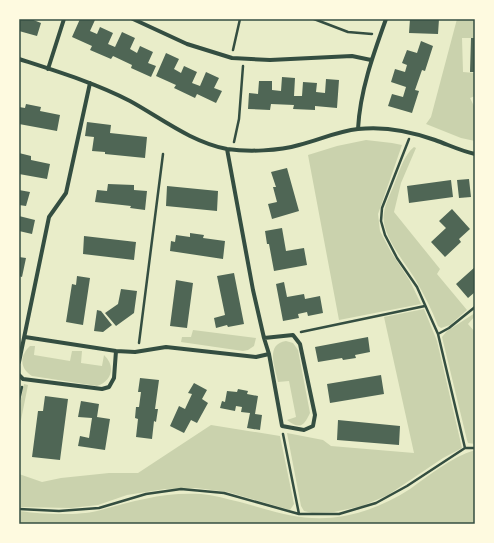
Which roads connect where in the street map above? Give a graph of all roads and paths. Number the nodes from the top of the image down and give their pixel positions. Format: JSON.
{"nodes":[{"id":1,"x":64,"y":19,"type":"edge"},
{"id":2,"x":133,"y":19,"type":"edge"},
{"id":3,"x":240,"y":19,"type":"edge"},
{"id":4,"x":314,"y":19,"type":"edge"},
{"id":5,"x":386,"y":19,"type":"edge"},
{"id":6,"x":380,"y":35,"type":"junction"},
{"id":7,"x":232,"y":58,"type":"junction"},
{"id":8,"x":19,"y":59,"type":"edge"},
{"id":9,"x":243,"y":59,"type":"junction"},
{"id":10,"x":371,"y":60,"type":"junction"},
{"id":11,"x":48,"y":69,"type":"junction"},
{"id":12,"x":90,"y":83,"type":"junction"},
{"id":13,"x":358,"y":129,"type":"junction"},
{"id":14,"x":412,"y":133,"type":"junction"},
{"id":15,"x":227,"y":149,"type":"junction"},
{"id":16,"x":233,"y":149,"type":"junction"},
{"id":17,"x":163,"y":154,"type":"dead end"},
{"id":18,"x":475,"y":154,"type":"edge"},
{"id":19,"x":426,"y":306,"type":"junction"},
{"id":20,"x":475,"y":307,"type":"edge"},
{"id":21,"x":438,"y":334,"type":"junction"},
{"id":22,"x":293,"y":335,"type":"junction"},
{"id":23,"x":25,"y":337,"type":"junction"},
{"id":24,"x":264,"y":338,"type":"junction"},
{"id":25,"x":116,"y":351,"type":"junction"},
{"id":26,"x":138,"y":351,"type":"junction"},
{"id":27,"x":269,"y":354,"type":"junction"},
{"id":28,"x":19,"y":362,"type":"edge"},
{"id":29,"x":19,"y":375,"type":"edge"},
{"id":30,"x":23,"y":379,"type":"junction"},
{"id":31,"x":19,"y":400,"type":"edge"},
{"id":32,"x":282,"y":426,"type":"junction"},
{"id":33,"x":465,"y":448,"type":"junction"},
{"id":34,"x":475,"y":448,"type":"edge"},
{"id":35,"x":19,"y":509,"type":"edge"},
{"id":36,"x":298,"y":514,"type":"junction"}],
"edges":[{"from":1,"to":11,"type":"street"},
{"from":2,"to":7,"type":"street"},
{"from":3,"to":7,"type":"path"},
{"from":4,"to":6,"type":"path"},
{"from":5,"to":6,"type":"street"},
{"from":6,"to":10,"type":"street"},
{"from":7,"to":9,"type":"street"},
{"from":8,"to":11,"type":"street"},
{"from":9,"to":10,"type":"street"},
{"from":9,"to":16,"type":"path"},
{"from":10,"to":13,"type":"street"},
{"from":11,"to":12,"type":"street"},
{"from":12,"to":15,"type":"street"},
{"from":12,"to":23,"type":"street"},
{"from":13,"to":14,"type":"street"},
{"from":13,"to":16,"type":"street"},
{"from":14,"to":18,"type":"street"},
{"from":14,"to":19,"type":"path"},
{"from":15,"to":16,"type":"street"},
{"from":15,"to":24,"type":"street"},
{"from":17,"to":26,"type":"path"},
{"from":19,"to":21,"type":"path"},
{"from":19,"to":22,"type":"path"},
{"from":20,"to":21,"type":"path"},
{"from":21,"to":33,"type":"path"},
{"from":22,"to":24,"type":"street"},
{"from":22,"to":32,"type":"street"},
{"from":23,"to":25,"type":"street"},
{"from":23,"to":28,"type":"street"},
{"from":24,"to":27,"type":"street"},
{"from":25,"to":26,"type":"street"},
{"from":25,"to":30,"type":"street"},
{"from":26,"to":27,"type":"street"},
{"from":27,"to":32,"type":"street"},
{"from":29,"to":30,"type":"street"},
{"from":30,"to":31,"type":"path"},
{"from":32,"to":36,"type":"path"},
{"from":33,"to":34,"type":"path"},
{"from":33,"to":36,"type":"path"},
{"from":35,"to":36,"type":"path"}]}
